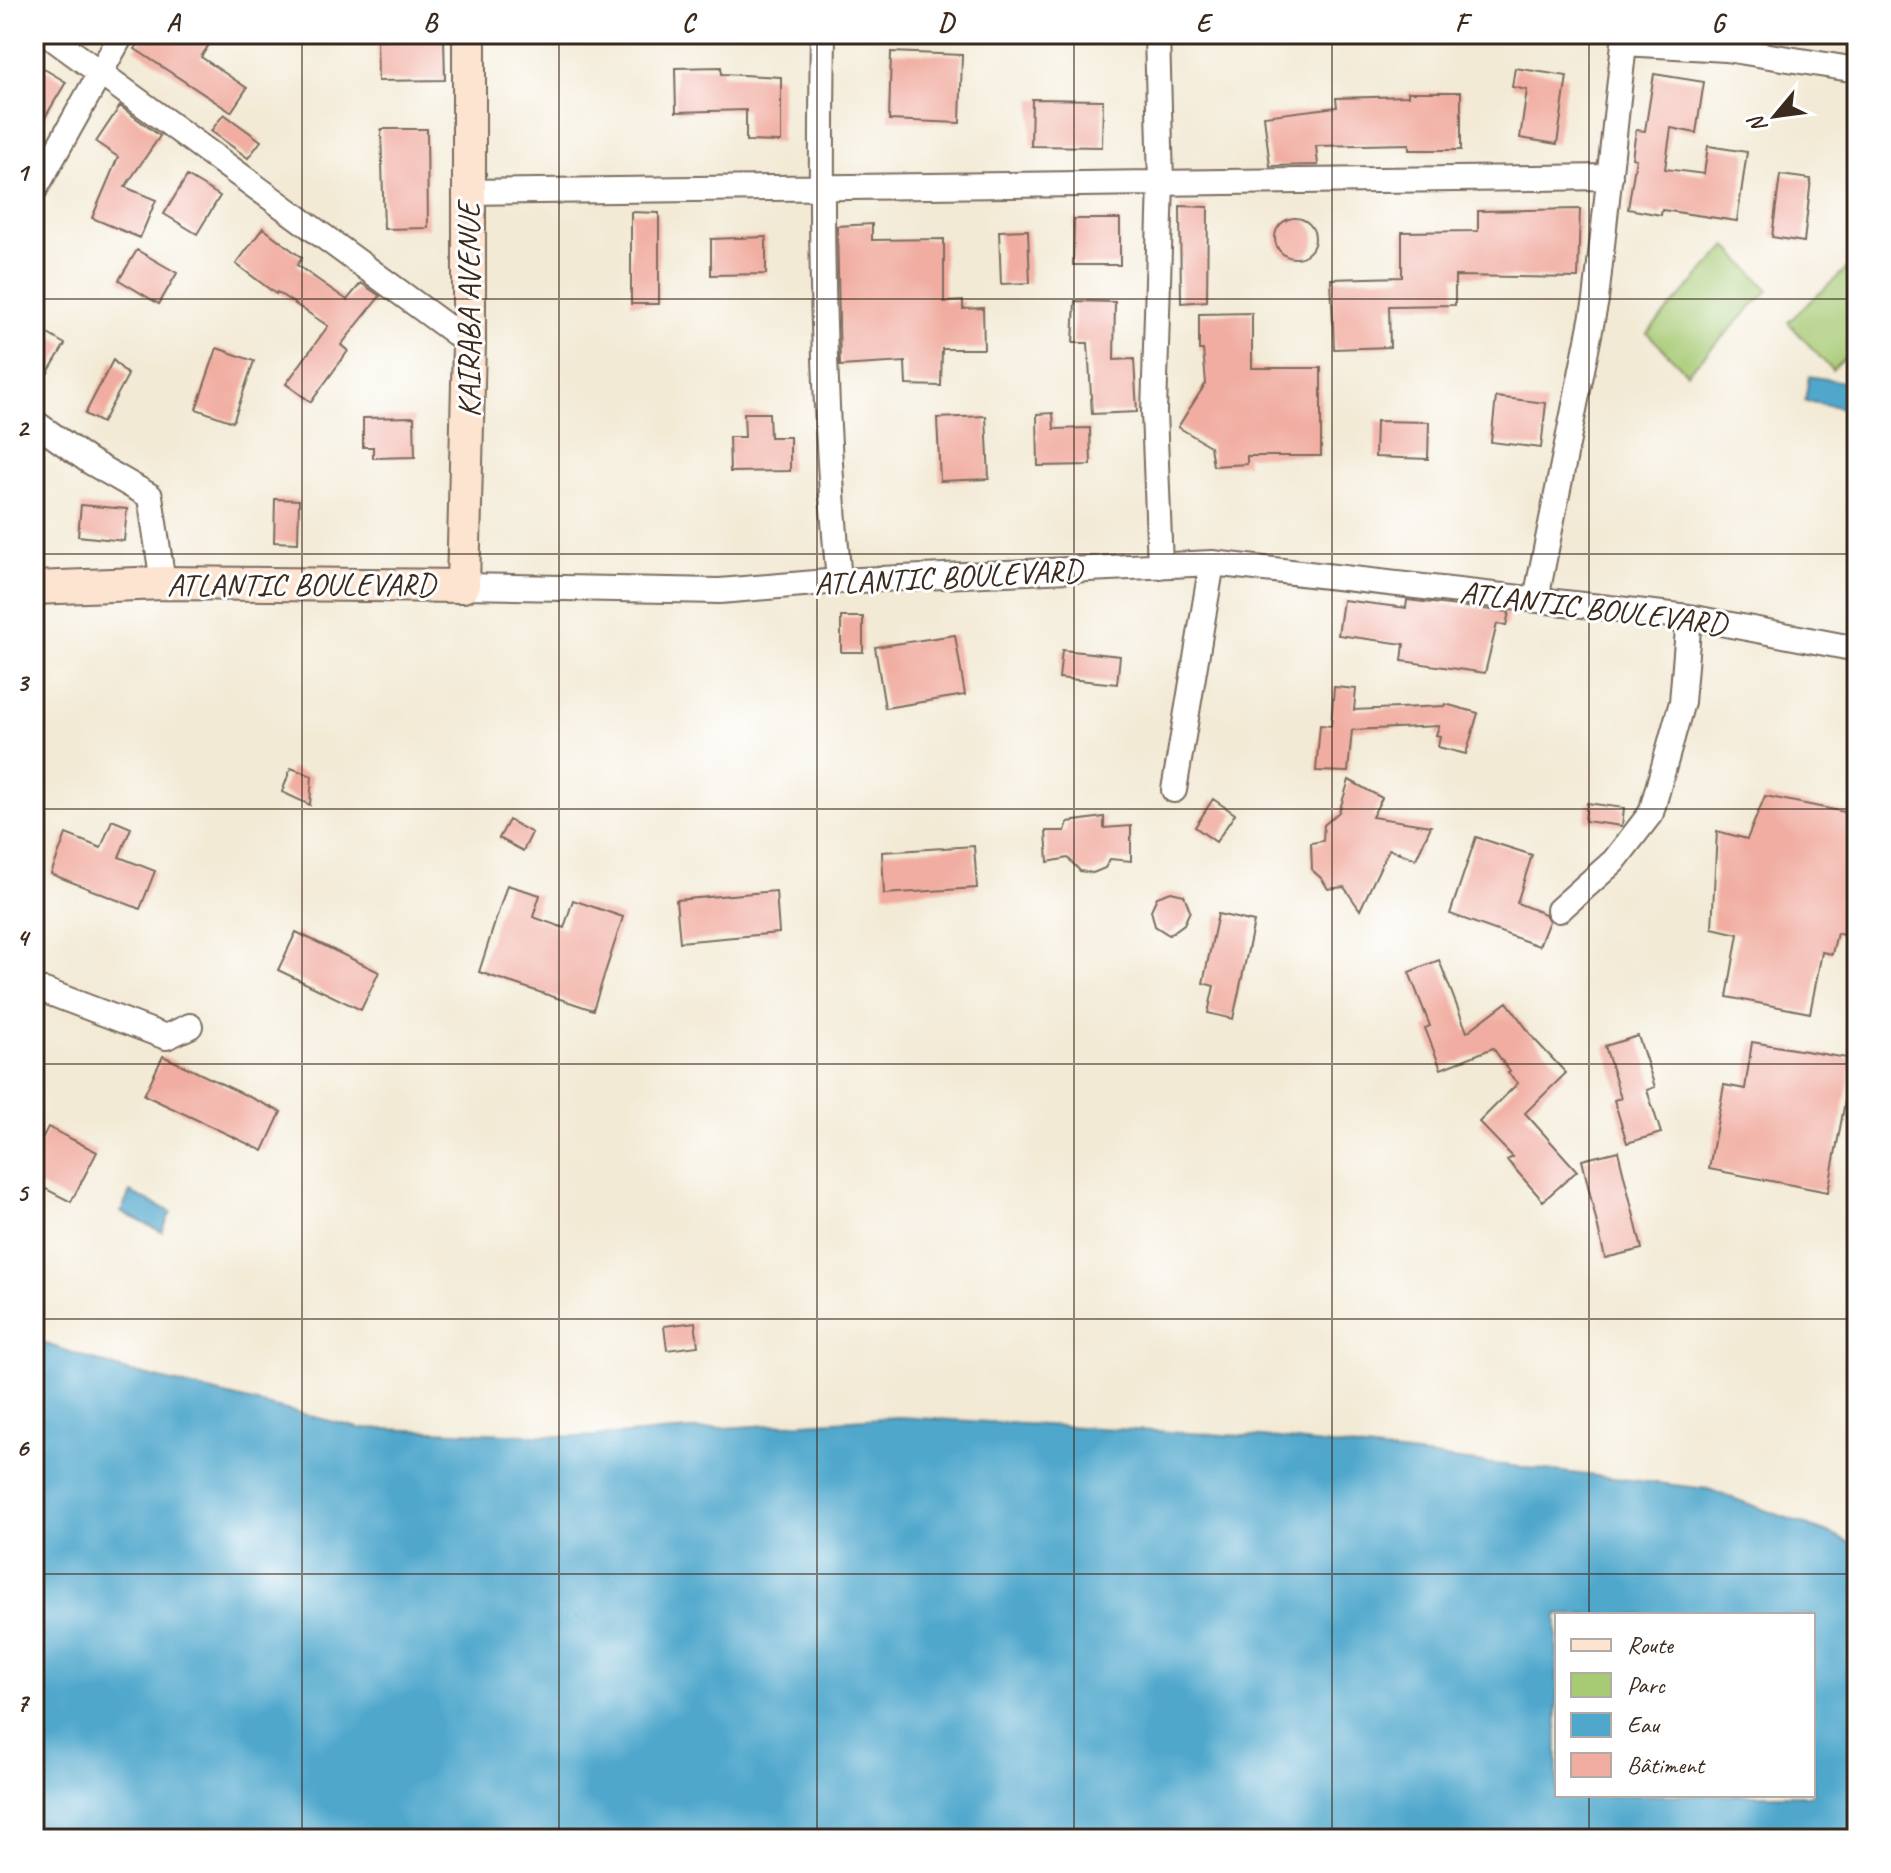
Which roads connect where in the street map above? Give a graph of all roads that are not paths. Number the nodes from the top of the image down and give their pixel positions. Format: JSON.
{"nodes":[{"id":1,"x":47,"y":34,"type":"edge"},
{"id":2,"x":122,"y":34,"type":"edge"},
{"id":3,"x":469,"y":34,"type":"edge"},
{"id":4,"x":823,"y":34,"type":"edge"},
{"id":5,"x":1157,"y":34,"type":"edge"},
{"id":6,"x":1625,"y":39,"type":"edge"},
{"id":7,"x":1857,"y":70,"type":"edge"},
{"id":8,"x":101,"y":73,"type":"junction"},
{"id":9,"x":1610,"y":177,"type":"junction"},
{"id":10,"x":1161,"y":183,"type":"junction"},
{"id":11,"x":821,"y":187,"type":"junction"},
{"id":12,"x":34,"y":191,"type":"edge"},
{"id":13,"x":468,"y":192,"type":"junction"},
{"id":14,"x":469,"y":343,"type":"junction"},
{"id":15,"x":34,"y":422,"type":"edge"},
{"id":16,"x":1212,"y":563,"type":"junction"},
{"id":17,"x":1160,"y":566,"type":"junction"},
{"id":18,"x":839,"y":581,"type":"junction"},
{"id":19,"x":163,"y":583,"type":"junction"},
{"id":20,"x":463,"y":586,"type":"junction"},
{"id":21,"x":34,"y":588,"type":"edge"},
{"id":22,"x":1536,"y":599,"type":"junction"},
{"id":23,"x":1689,"y":617,"type":"junction"},
{"id":24,"x":1857,"y":649,"type":"edge"},
{"id":25,"x":1174,"y":790,"type":"dead end"},
{"id":26,"x":1559,"y":910,"type":"dead end"},
{"id":27,"x":45,"y":991,"type":"dead end"},
{"id":28,"x":190,"y":1026,"type":"dead end"}],
"edges":[{"from":1,"to":8,"type":"street"},
{"from":2,"to":8,"type":"street"},
{"from":3,"to":13,"type":"street","name":"KAIRABA AVENUE"},
{"from":4,"to":11,"type":"street"},
{"from":5,"to":10,"type":"street"},
{"from":6,"to":7,"type":"street"},
{"from":6,"to":9,"type":"street"},
{"from":8,"to":12,"type":"street"},
{"from":8,"to":14,"type":"street"},
{"from":9,"to":10,"type":"street"},
{"from":9,"to":22,"type":"street"},
{"from":10,"to":11,"type":"street"},
{"from":10,"to":17,"type":"street"},
{"from":11,"to":13,"type":"street"},
{"from":11,"to":18,"type":"street"},
{"from":13,"to":14,"type":"street","name":"KAIRABA AVENUE"},
{"from":14,"to":20,"type":"street","name":"KAIRABA AVENUE"},
{"from":15,"to":19,"type":"street"},
{"from":16,"to":17,"type":"street","name":"ATLANTIC BOULEVARD"},
{"from":16,"to":22,"type":"street","name":"ATLANTIC BOULEVARD"},
{"from":16,"to":25,"type":"street"},
{"from":17,"to":18,"type":"street","name":"ATLANTIC BOULEVARD"},
{"from":18,"to":20,"type":"street","name":"ATLANTIC BOULEVARD"},
{"from":19,"to":20,"type":"street","name":"ATLANTIC BOULEVARD"},
{"from":19,"to":21,"type":"street","name":"ATLANTIC BOULEVARD"},
{"from":22,"to":23,"type":"street","name":"ATLANTIC BOULEVARD"},
{"from":23,"to":24,"type":"street","name":"ATLANTIC BOULEVARD"},
{"from":23,"to":26,"type":"street"},
{"from":27,"to":28,"type":"street"}]}
